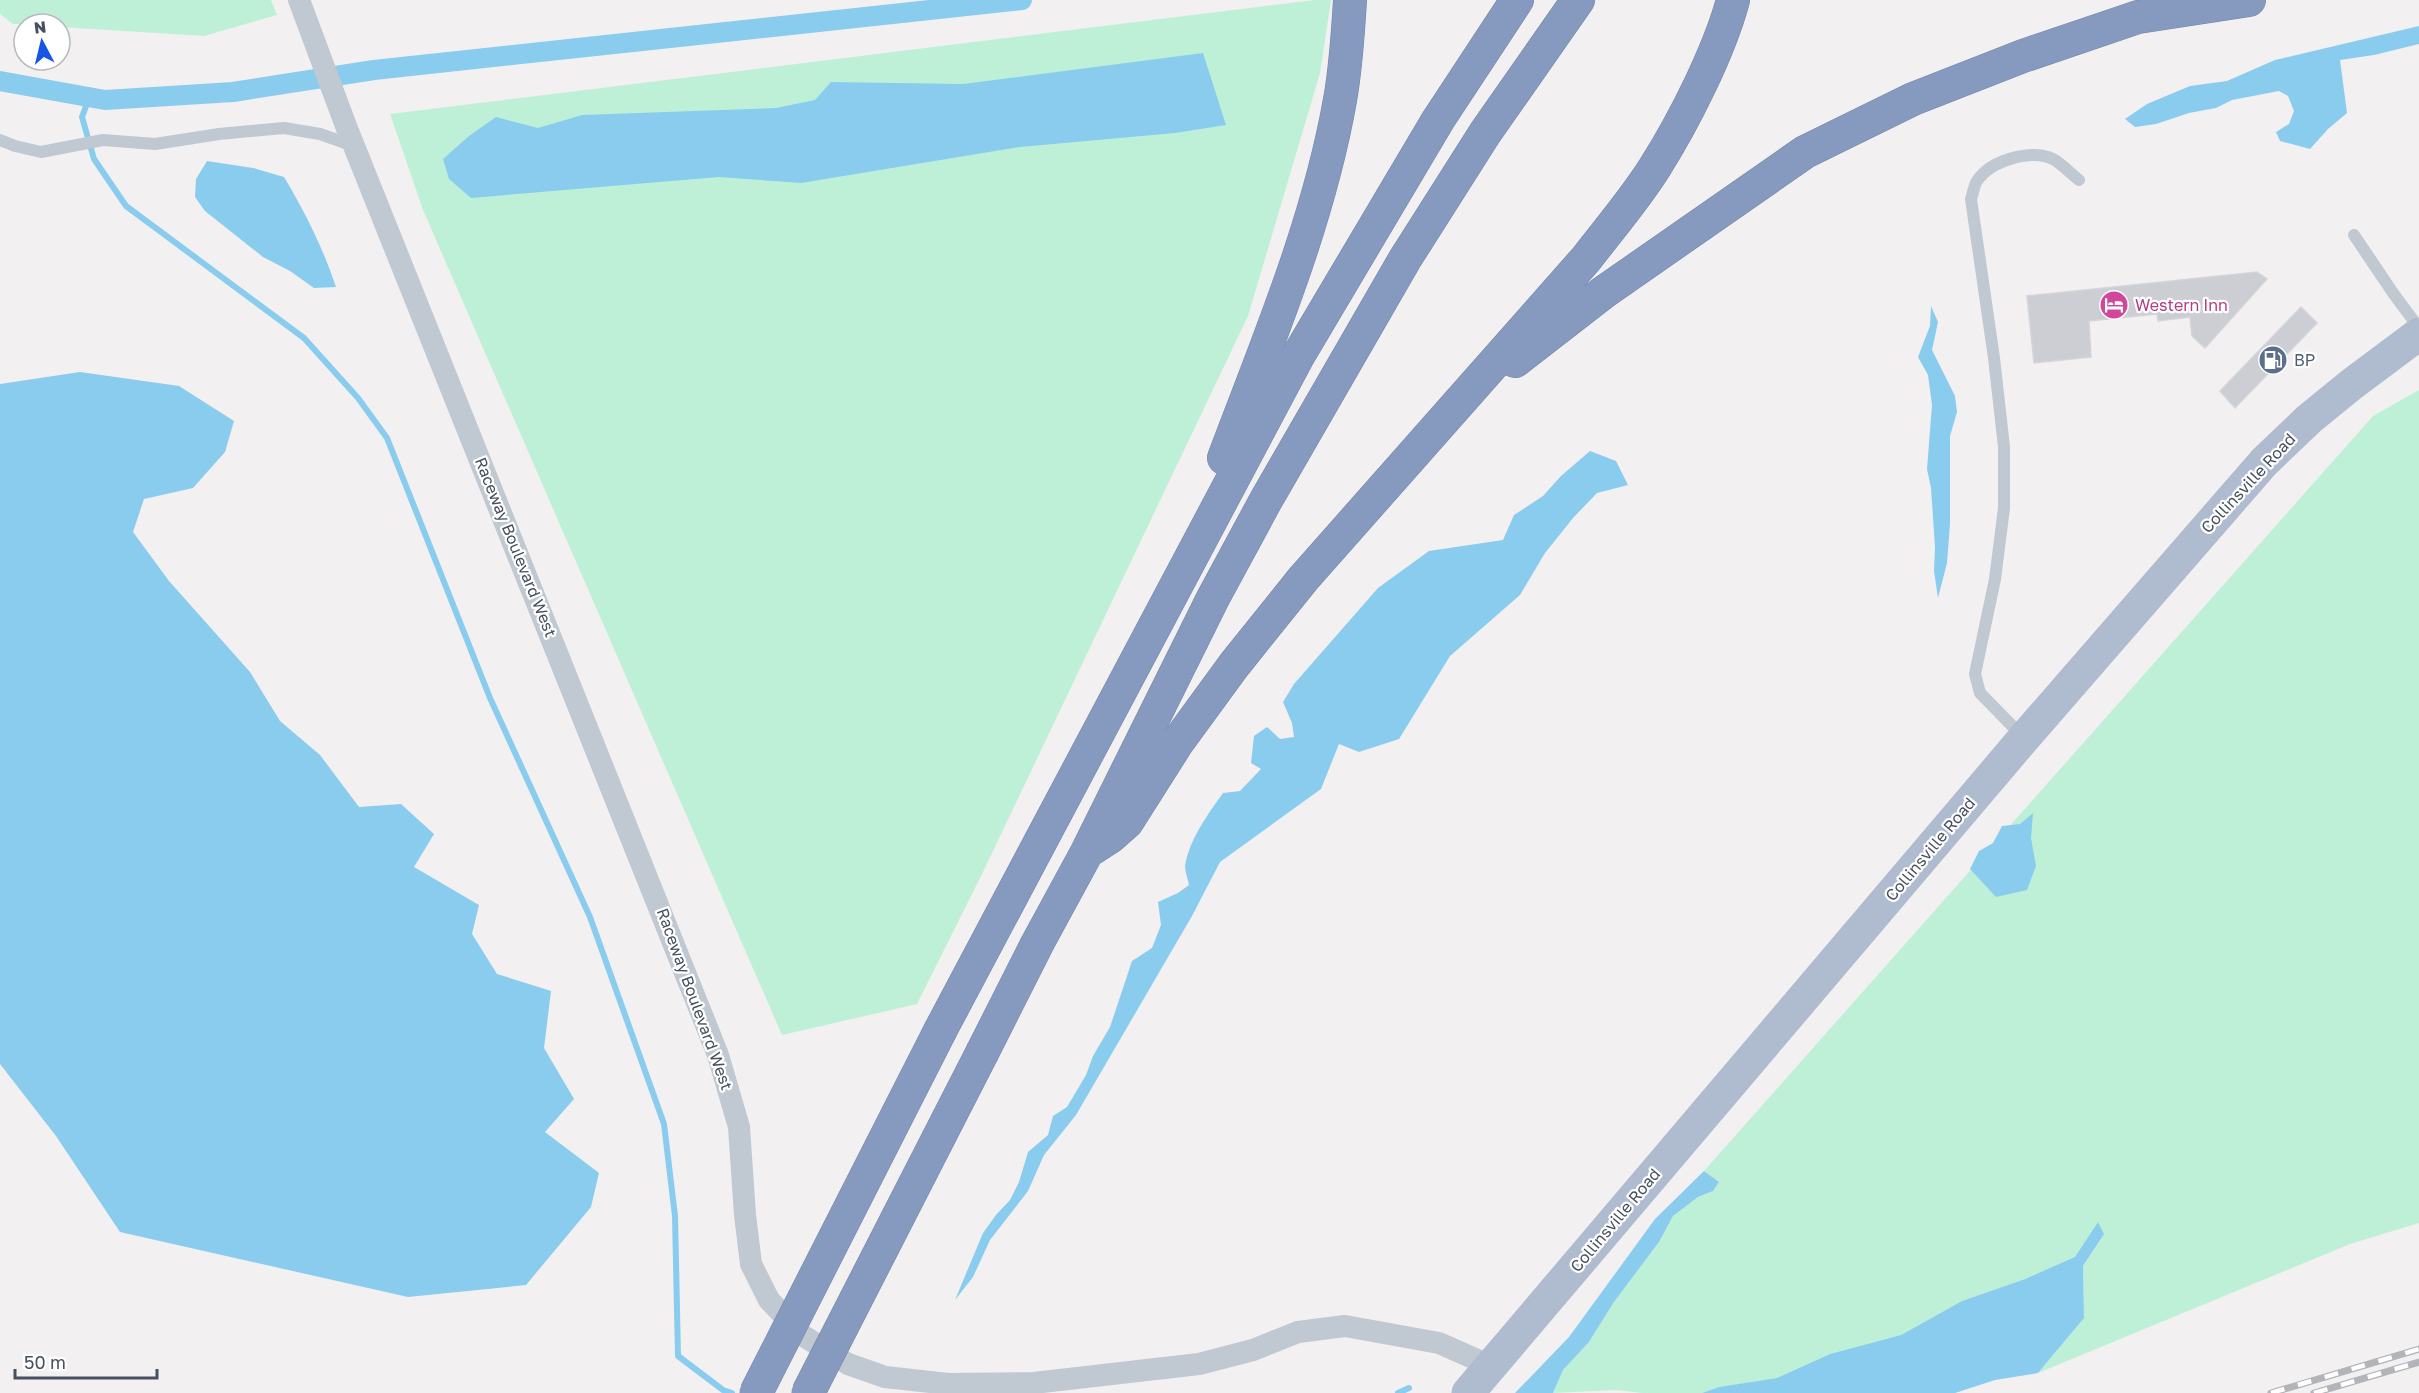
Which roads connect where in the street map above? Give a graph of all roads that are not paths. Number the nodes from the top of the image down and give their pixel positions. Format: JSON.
{"nodes":[{"id":1,"x":299,"y":0,"type":"edge"},
{"id":2,"x":1517,"y":0,"type":"edge"},
{"id":3,"x":1578,"y":0,"type":"edge"},
{"id":4,"x":2248,"y":0,"type":"edge"},
{"id":5,"x":1732,"y":2,"type":"edge"},
{"id":6,"x":1349,"y":9,"type":"edge"},
{"id":7,"x":0,"y":140,"type":"edge"},
{"id":8,"x":355,"y":147,"type":"junction"},
{"id":9,"x":2079,"y":180,"type":"dead end"},
{"id":10,"x":2354,"y":235,"type":"dead end"},
{"id":11,"x":2419,"y":327,"type":"edge"},
{"id":12,"x":2419,"y":334,"type":"edge"},
{"id":13,"x":1452,"y":410,"type":"junction"},
{"id":14,"x":1213,"y":516,"type":"junction"},
{"id":15,"x":2024,"y":738,"type":"junction"},
{"id":16,"x":1087,"y":852,"type":"junction"},
{"id":17,"x":1491,"y":1366,"type":"junction"},
{"id":18,"x":756,"y":1393,"type":"edge"},
{"id":19,"x":808,"y":1393,"type":"edge"},
{"id":20,"x":1468,"y":1393,"type":"edge"}],
"edges":[{"from":1,"to":8,"type":"street","name":"Raceway Boulevard West"},
{"from":2,"to":14,"type":"highway"},
{"from":3,"to":16,"type":"highway"},
{"from":4,"to":13,"type":"highway"},
{"from":5,"to":13,"type":"highway"},
{"from":6,"to":14,"type":"highway"},
{"from":7,"to":8,"type":"lane"},
{"from":8,"to":17,"type":"street","name":"Raceway Boulevard West"},
{"from":9,"to":15,"type":"lane"},
{"from":10,"to":11,"type":"lane"},
{"from":12,"to":15,"type":"main road","name":"Collinsville Road"},
{"from":13,"to":16,"type":"highway"},
{"from":14,"to":18,"type":"highway","bridge":true},
{"from":15,"to":17,"type":"main road","name":"Collinsville Road"},
{"from":16,"to":19,"type":"highway","bridge":true},
{"from":17,"to":20,"type":"main road","name":"Collinsville Road"}]}
